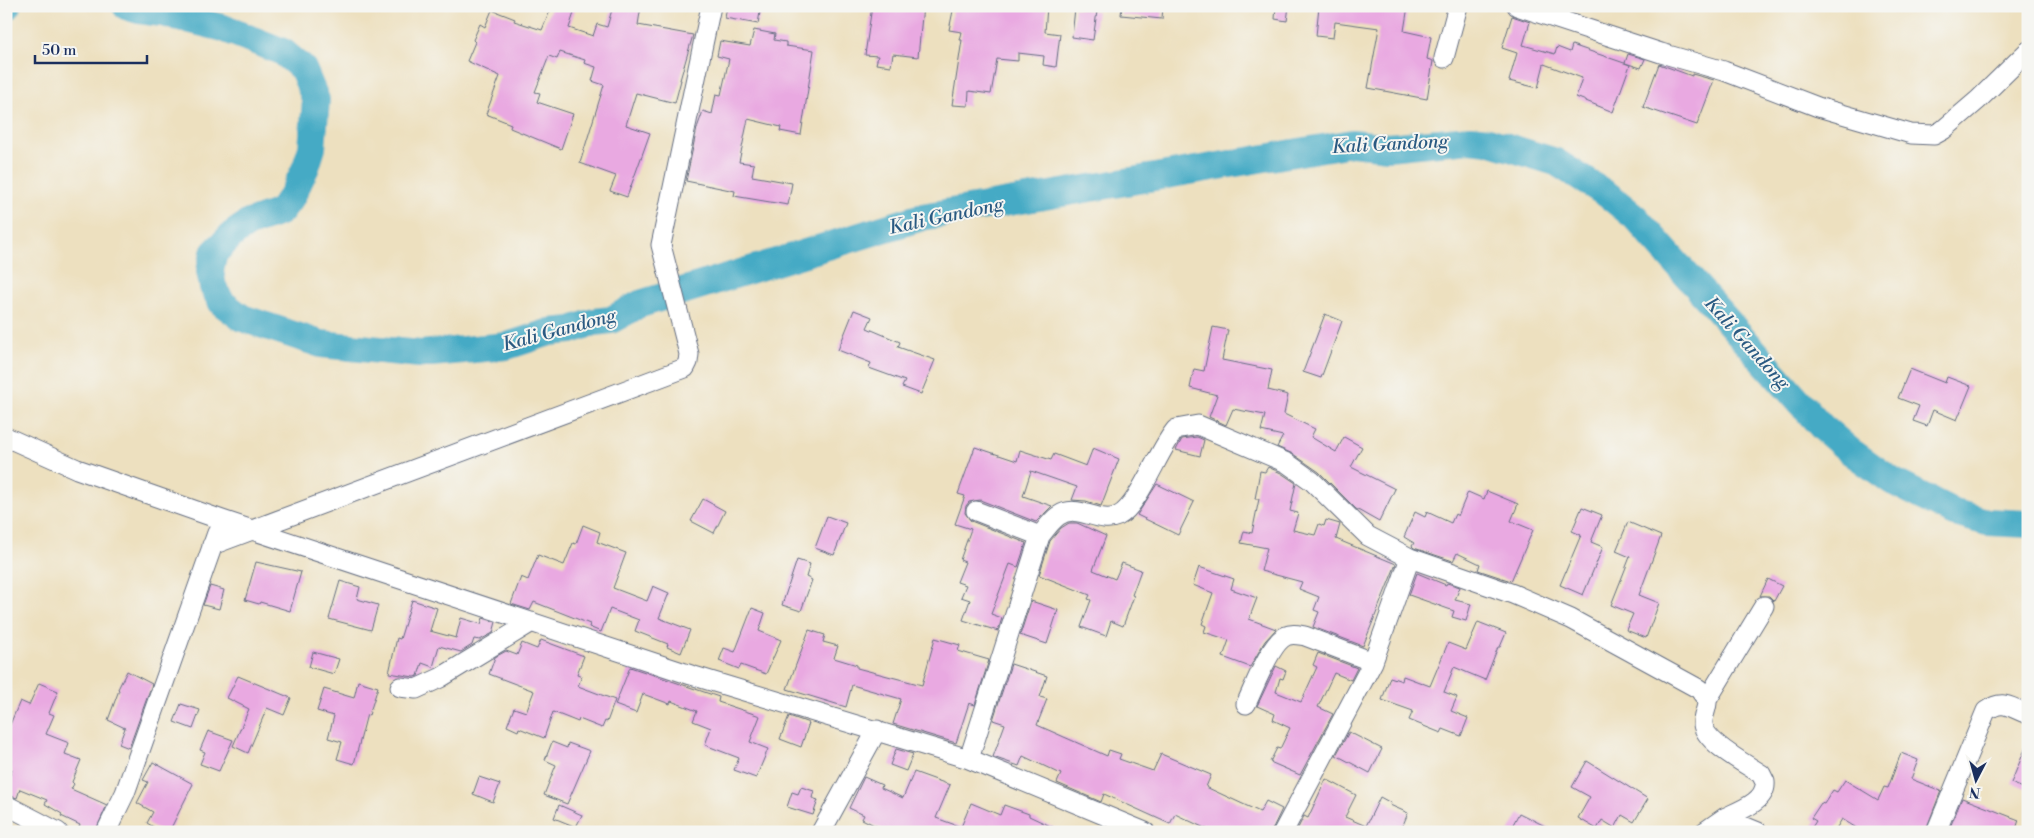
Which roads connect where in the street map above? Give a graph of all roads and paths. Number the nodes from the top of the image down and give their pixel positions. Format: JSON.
{"nodes":[{"id":1,"x":711,"y":6,"type":"edge"},
{"id":2,"x":1458,"y":6,"type":"edge"},
{"id":3,"x":1517,"y":6,"type":"edge"},
{"id":4,"x":2028,"y":51,"type":"edge"},
{"id":5,"x":1444,"y":58,"type":"dead end"},
{"id":6,"x":6,"y":437,"type":"edge"},
{"id":7,"x":976,"y":511,"type":"dead end"},
{"id":8,"x":222,"y":520,"type":"junction"},
{"id":9,"x":252,"y":530,"type":"junction"},
{"id":10,"x":1040,"y":536,"type":"junction"},
{"id":11,"x":212,"y":545,"type":"junction"},
{"id":12,"x":1410,"y":558,"type":"junction"},
{"id":13,"x":1764,"y":606,"type":"dead end"},
{"id":14,"x":532,"y":622,"type":"junction"},
{"id":15,"x":1373,"y":662,"type":"junction"},
{"id":16,"x":400,"y":687,"type":"dead end"},
{"id":17,"x":1707,"y":700,"type":"junction"},
{"id":18,"x":1246,"y":704,"type":"dead end"},
{"id":19,"x":2028,"y":714,"type":"edge"},
{"id":20,"x":877,"y":730,"type":"junction"},
{"id":21,"x":969,"y":759,"type":"junction"},
{"id":22,"x":6,"y":806,"type":"edge"},
{"id":23,"x":1724,"y":818,"type":"junction"},
{"id":24,"x":1139,"y":831,"type":"edge"},
{"id":25,"x":58,"y":832,"type":"edge"},
{"id":26,"x":106,"y":832,"type":"edge"},
{"id":27,"x":821,"y":832,"type":"edge"},
{"id":28,"x":1283,"y":832,"type":"edge"},
{"id":29,"x":1704,"y":832,"type":"edge"},
{"id":30,"x":1758,"y":832,"type":"edge"},
{"id":31,"x":1936,"y":832,"type":"edge"}],
"edges":[{"from":1,"to":9,"type":"street"},
{"from":2,"to":5,"type":"street"},
{"from":3,"to":4,"type":"street"},
{"from":6,"to":8,"type":"street"},
{"from":7,"to":10,"type":"street"},
{"from":8,"to":9,"type":"street"},
{"from":8,"to":11,"type":"street"},
{"from":9,"to":11,"type":"street"},
{"from":9,"to":14,"type":"street"},
{"from":10,"to":12,"type":"street"},
{"from":10,"to":21,"type":"street"},
{"from":11,"to":26,"type":"street"},
{"from":12,"to":15,"type":"street"},
{"from":12,"to":17,"type":"street"},
{"from":13,"to":17,"type":"street"},
{"from":14,"to":16,"type":"street"},
{"from":14,"to":20,"type":"street"},
{"from":15,"to":18,"type":"street"},
{"from":15,"to":28,"type":"street"},
{"from":17,"to":23,"type":"street"},
{"from":19,"to":31,"type":"street"},
{"from":20,"to":21,"type":"street"},
{"from":20,"to":27,"type":"street"},
{"from":21,"to":24,"type":"street"},
{"from":22,"to":25,"type":"street"},
{"from":23,"to":29,"type":"street"},
{"from":23,"to":30,"type":"street"}]}
